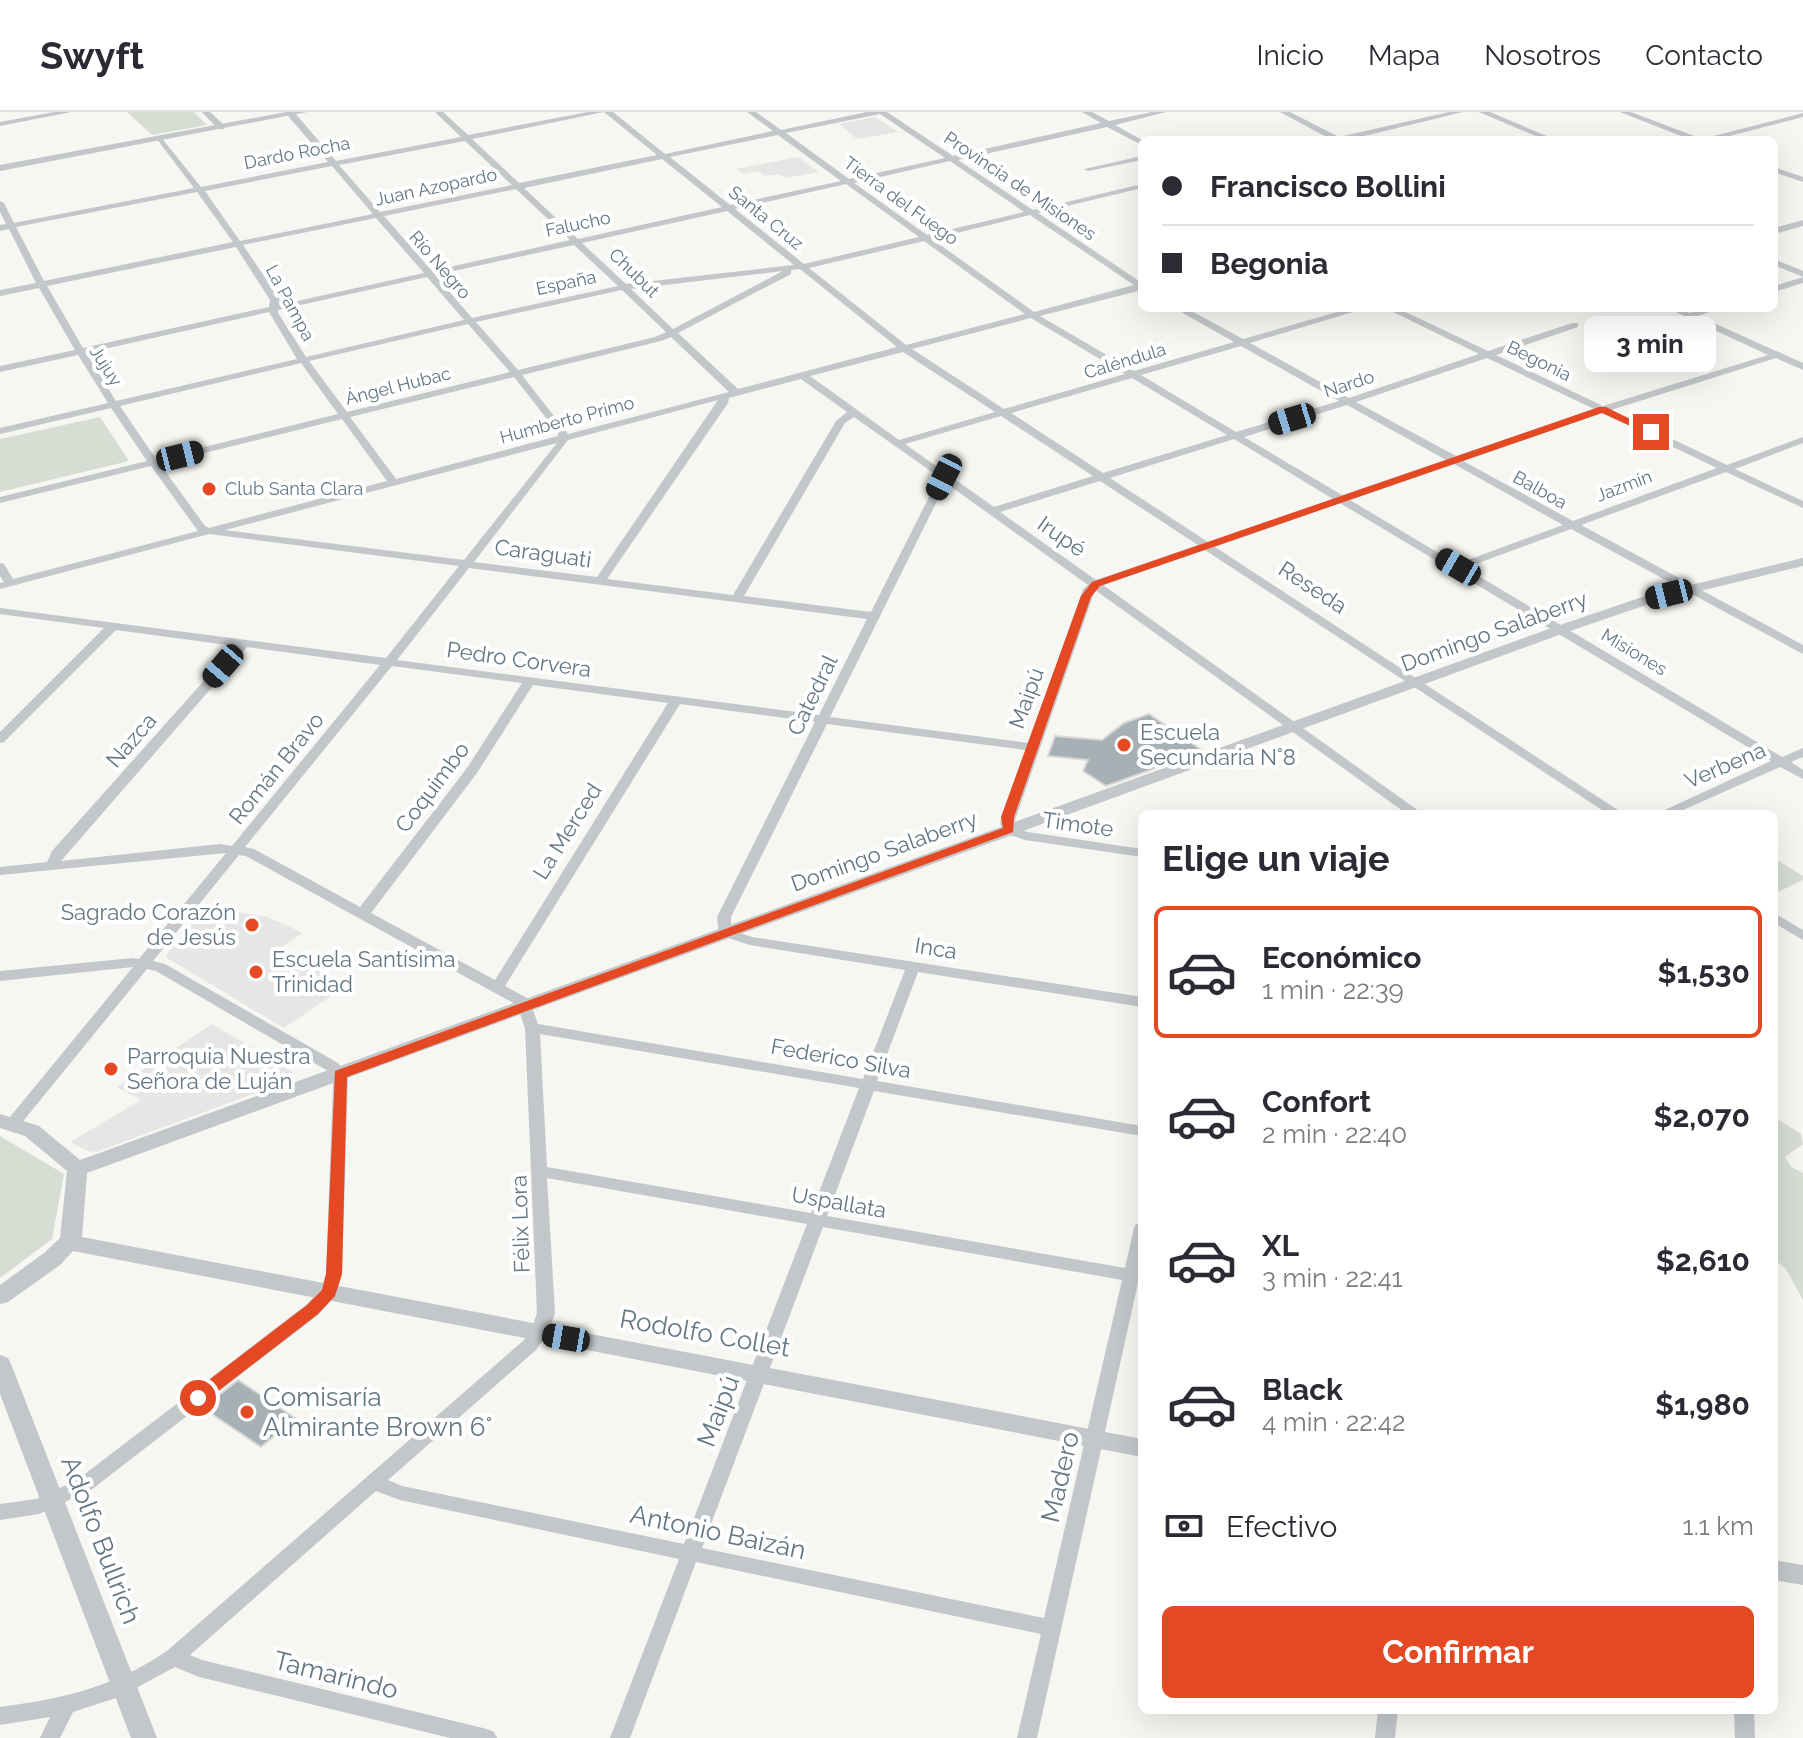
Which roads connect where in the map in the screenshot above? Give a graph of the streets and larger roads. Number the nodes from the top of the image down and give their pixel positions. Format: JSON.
{"nodes":[{"id":1,"x":67,"y":112,"type":"edge"},
{"id":2,"x":206,"y":112,"type":"edge"},
{"id":3,"x":439,"y":112,"type":"edge"},
{"id":4,"x":600,"y":112,"type":"edge"},
{"id":5,"x":608,"y":112,"type":"edge"},
{"id":6,"x":751,"y":112,"type":"edge"},
{"id":7,"x":880,"y":112,"type":"edge"},
{"id":8,"x":1086,"y":112,"type":"edge"},
{"id":9,"x":1162,"y":112,"type":"edge"},
{"id":10,"x":1284,"y":112,"type":"edge"},
{"id":11,"x":1459,"y":112,"type":"edge"},
{"id":12,"x":1483,"y":112,"type":"edge"},
{"id":13,"x":1624,"y":112,"type":"edge"},
{"id":14,"x":1760,"y":112,"type":"edge"},
{"id":15,"x":296,"y":113,"type":"edge"},
{"id":16,"x":1803,"y":115,"type":"edge"},
{"id":17,"x":1780,"y":121,"type":"junction"},
{"id":18,"x":0,"y":124,"type":"edge"},
{"id":19,"x":1108,"y":124,"type":"junction"},
{"id":20,"x":221,"y":127,"type":"junction"},
{"id":21,"x":778,"y":133,"type":"junction"},
{"id":22,"x":1330,"y":136,"type":"edge"},
{"id":23,"x":1355,"y":136,"type":"edge"},
{"id":24,"x":1542,"y":136,"type":"edge"},
{"id":25,"x":1687,"y":136,"type":"edge"},
{"id":26,"x":1721,"y":136,"type":"edge"},
{"id":27,"x":467,"y":137,"type":"junction"},
{"id":28,"x":160,"y":138,"type":"junction"},
{"id":29,"x":1138,"y":141,"type":"edge"},
{"id":30,"x":664,"y":157,"type":"junction"},
{"id":31,"x":951,"y":159,"type":"junction"},
{"id":32,"x":1138,"y":159,"type":"edge"},
{"id":33,"x":331,"y":163,"type":"junction"},
{"id":34,"x":1803,"y":166,"type":"edge"},
{"id":35,"x":0,"y":168,"type":"edge"},
{"id":36,"x":1088,"y":169,"type":"dead end"},
{"id":37,"x":1778,"y":172,"type":"edge"},
{"id":38,"x":1778,"y":172,"type":"edge"},
{"id":39,"x":1803,"y":180,"type":"edge"},
{"id":40,"x":846,"y":182,"type":"junction"},
{"id":41,"x":520,"y":186,"type":"junction"},
{"id":42,"x":1138,"y":187,"type":"edge"},
{"id":43,"x":196,"y":188,"type":"junction"},
{"id":44,"x":0,"y":203,"type":"edge"},
{"id":45,"x":727,"y":208,"type":"junction"},
{"id":46,"x":1030,"y":212,"type":"junction"},
{"id":47,"x":376,"y":216,"type":"junction"},
{"id":48,"x":1803,"y":223,"type":"edge"},
{"id":49,"x":5,"y":227,"type":"edge"},
{"id":50,"x":1778,"y":230,"type":"edge"},
{"id":51,"x":923,"y":238,"type":"junction"},
{"id":52,"x":577,"y":241,"type":"junction"},
{"id":53,"x":239,"y":244,"type":"junction"},
{"id":54,"x":1778,"y":264,"type":"edge"},
{"id":55,"x":800,"y":267,"type":"junction"},
{"id":56,"x":788,"y":268,"type":"junction"},
{"id":57,"x":427,"y":274,"type":"junction"},
{"id":58,"x":1803,"y":277,"type":"edge"},
{"id":59,"x":1138,"y":284,"type":"edge"},
{"id":60,"x":41,"y":285,"type":"junction"},
{"id":61,"x":625,"y":287,"type":"junction"},
{"id":62,"x":1778,"y":287,"type":"edge"},
{"id":63,"x":1138,"y":288,"type":"edge"},
{"id":64,"x":0,"y":293,"type":"edge"},
{"id":65,"x":274,"y":308,"type":"junction"},
{"id":66,"x":1186,"y":312,"type":"edge"},
{"id":67,"x":1347,"y":312,"type":"edge"},
{"id":68,"x":1398,"y":312,"type":"edge"},
{"id":69,"x":1681,"y":312,"type":"edge"},
{"id":70,"x":1702,"y":312,"type":"edge"},
{"id":71,"x":1033,"y":315,"type":"junction"},
{"id":72,"x":1690,"y":316,"type":"junction"},
{"id":73,"x":468,"y":321,"type":"junction"},
{"id":74,"x":1575,"y":325,"type":"dead end"},
{"id":75,"x":673,"y":333,"type":"junction"},
{"id":76,"x":1242,"y":343,"type":"junction"},
{"id":77,"x":904,"y":348,"type":"junction"},
{"id":78,"x":78,"y":351,"type":"junction"},
{"id":79,"x":1803,"y":354,"type":"edge"},
{"id":80,"x":1489,"y":355,"type":"junction"},
{"id":81,"x":1780,"y":357,"type":"junction"},
{"id":82,"x":303,"y":360,"type":"junction"},
{"id":83,"x":1803,"y":367,"type":"edge"},
{"id":84,"x":0,"y":369,"type":"edge"},
{"id":85,"x":515,"y":374,"type":"junction"},
{"id":86,"x":802,"y":375,"type":"junction"},
{"id":87,"x":1133,"y":375,"type":"junction"},
{"id":88,"x":730,"y":394,"type":"junction"},
{"id":89,"x":1348,"y":401,"type":"junction"},
{"id":90,"x":112,"y":405,"type":"junction"},
{"id":91,"x":1603,"y":409,"type":"junction"},
{"id":92,"x":854,"y":412,"type":"junction"},
{"id":93,"x":1005,"y":413,"type":"junction"},
{"id":94,"x":345,"y":416,"type":"junction"},
{"id":95,"x":0,"y":431,"type":"edge"},
{"id":96,"x":1235,"y":436,"type":"junction"},
{"id":97,"x":564,"y":438,"type":"junction"},
{"id":98,"x":1803,"y":440,"type":"edge"},
{"id":99,"x":898,"y":443,"type":"junction"},
{"id":100,"x":1454,"y":460,"type":"junction"},
{"id":101,"x":152,"y":463,"type":"junction"},
{"id":102,"x":1725,"y":467,"type":"junction"},
{"id":103,"x":944,"y":477,"type":"junction"},
{"id":104,"x":1104,"y":478,"type":"junction"},
{"id":105,"x":393,"y":482,"type":"junction"},
{"id":106,"x":0,"y":500,"type":"edge"},
{"id":107,"x":1342,"y":500,"type":"junction"},
{"id":108,"x":1803,"y":505,"type":"edge"},
{"id":109,"x":992,"y":511,"type":"junction"},
{"id":110,"x":1571,"y":525,"type":"junction"},
{"id":111,"x":207,"y":531,"type":"junction"},
{"id":112,"x":1209,"y":545,"type":"junction"},
{"id":113,"x":1803,"y":562,"type":"edge"},
{"id":114,"x":468,"y":563,"type":"junction"},
{"id":115,"x":0,"y":566,"type":"edge"},
{"id":116,"x":1458,"y":567,"type":"junction"},
{"id":117,"x":600,"y":581,"type":"junction"},
{"id":118,"x":1096,"y":584,"type":"junction"},
{"id":119,"x":5,"y":585,"type":"edge"},
{"id":120,"x":1688,"y":589,"type":"junction"},
{"id":121,"x":737,"y":598,"type":"junction"},
{"id":122,"x":0,"y":611,"type":"edge"},
{"id":123,"x":873,"y":616,"type":"junction"},
{"id":124,"x":113,"y":626,"type":"junction"},
{"id":125,"x":1562,"y":629,"type":"junction"},
{"id":126,"x":244,"y":643,"type":"junction"},
{"id":127,"x":1803,"y":650,"type":"edge"},
{"id":128,"x":389,"y":662,"type":"junction"},
{"id":129,"x":530,"y":681,"type":"junction"},
{"id":130,"x":1418,"y":682,"type":"junction"},
{"id":131,"x":676,"y":700,"type":"junction"},
{"id":132,"x":821,"y":720,"type":"junction"},
{"id":133,"x":1295,"y":727,"type":"junction"},
{"id":134,"x":0,"y":739,"type":"edge"},
{"id":135,"x":1032,"y":747,"type":"junction"},
{"id":136,"x":1803,"y":752,"type":"edge"},
{"id":137,"x":1781,"y":763,"type":"junction"},
{"id":138,"x":1803,"y":775,"type":"edge"},
{"id":139,"x":1410,"y":810,"type":"edge"},
{"id":140,"x":1611,"y":810,"type":"edge"},
{"id":141,"x":1672,"y":810,"type":"edge"},
{"id":142,"x":1009,"y":830,"type":"junction"},
{"id":143,"x":235,"y":849,"type":"junction"},
{"id":144,"x":1138,"y":852,"type":"edge"},
{"id":145,"x":52,"y":865,"type":"junction"},
{"id":146,"x":0,"y":871,"type":"edge"},
{"id":147,"x":363,"y":913,"type":"junction"},
{"id":148,"x":1778,"y":920,"type":"edge"},
{"id":149,"x":724,"y":932,"type":"junction"},
{"id":150,"x":1803,"y":936,"type":"edge"},
{"id":151,"x":144,"y":963,"type":"junction"},
{"id":152,"x":913,"y":967,"type":"junction"},
{"id":153,"x":0,"y":976,"type":"edge"},
{"id":154,"x":498,"y":986,"type":"junction"},
{"id":155,"x":1138,"y":1001,"type":"edge"},
{"id":156,"x":527,"y":1006,"type":"junction"},
{"id":157,"x":532,"y":1028,"type":"junction"},
{"id":158,"x":340,"y":1074,"type":"junction"},
{"id":159,"x":868,"y":1085,"type":"junction"},
{"id":160,"x":8,"y":1121,"type":"edge"},
{"id":161,"x":1138,"y":1130,"type":"edge"},
{"id":162,"x":77,"y":1169,"type":"junction"},
{"id":163,"x":540,"y":1171,"type":"junction"},
{"id":164,"x":816,"y":1220,"type":"junction"},
{"id":165,"x":69,"y":1242,"type":"junction"},
{"id":166,"x":1138,"y":1245,"type":"edge"},
{"id":167,"x":1131,"y":1275,"type":"junction"},
{"id":168,"x":329,"y":1292,"type":"junction"},
{"id":169,"x":0,"y":1296,"type":"edge"},
{"id":170,"x":539,"y":1333,"type":"junction"},
{"id":171,"x":0,"y":1364,"type":"edge"},
{"id":172,"x":760,"y":1373,"type":"junction"},
{"id":173,"x":1096,"y":1439,"type":"junction"},
{"id":174,"x":1138,"y":1447,"type":"edge"},
{"id":175,"x":376,"y":1483,"type":"junction"},
{"id":176,"x":55,"y":1501,"type":"junction"},
{"id":177,"x":0,"y":1512,"type":"edge"},
{"id":178,"x":691,"y":1553,"type":"junction"},
{"id":179,"x":1778,"y":1571,"type":"edge"},
{"id":180,"x":1803,"y":1575,"type":"edge"},
{"id":181,"x":1051,"y":1628,"type":"junction"},
{"id":182,"x":174,"y":1657,"type":"junction"},
{"id":183,"x":124,"y":1687,"type":"junction"},
{"id":184,"x":65,"y":1708,"type":"junction"},
{"id":185,"x":1388,"y":1714,"type":"edge"},
{"id":186,"x":1744,"y":1714,"type":"edge"},
{"id":187,"x":0,"y":1716,"type":"edge"},
{"id":188,"x":50,"y":1738,"type":"edge"},
{"id":189,"x":144,"y":1738,"type":"edge"},
{"id":190,"x":487,"y":1738,"type":"edge"},
{"id":191,"x":620,"y":1738,"type":"edge"},
{"id":192,"x":1027,"y":1738,"type":"edge"},
{"id":193,"x":1385,"y":1738,"type":"edge"},
{"id":194,"x":1745,"y":1738,"type":"edge"}],
"edges":[{"from":1,"to":18,"type":"street"},
{"from":2,"to":20,"type":"street"},
{"from":3,"to":27,"type":"street","name":"Chubut"},
{"from":4,"to":27,"type":"street","name":"Dardo Rocha"},
{"from":5,"to":30,"type":"street","name":"Santa Cruz"},
{"from":6,"to":21,"type":"street","name":"Tierra del Fuego"},
{"from":7,"to":21,"type":"street","name":"Juan Azopardo"},
{"from":7,"to":31,"type":"street","name":"Provincia de Misiones"},
{"from":8,"to":19,"type":"street"},
{"from":9,"to":19,"type":"street","name":"Falucho"},
{"from":10,"to":22,"type":"street"},
{"from":11,"to":23,"type":"street"},
{"from":12,"to":24,"type":"street"},
{"from":13,"to":25,"type":"street"},
{"from":14,"to":17,"type":"street"},
{"from":15,"to":20,"type":"street"},
{"from":15,"to":33,"type":"street","name":"Río Negro"},
{"from":16,"to":17,"type":"street"},
{"from":17,"to":26,"type":"street"},
{"from":19,"to":29,"type":"street"},
{"from":19,"to":31,"type":"street","name":"Falucho"},
{"from":20,"to":28,"type":"street"},
{"from":21,"to":30,"type":"street","name":"Juan Azopardo"},
{"from":21,"to":40,"type":"street","name":"Tierra del Fuego"},
{"from":27,"to":33,"type":"street","name":"Dardo Rocha"},
{"from":27,"to":41,"type":"street","name":"Chubut"},
{"from":28,"to":35,"type":"street"},
{"from":28,"to":43,"type":"street","name":"La Pampa"},
{"from":30,"to":41,"type":"street","name":"Juan Azopardo"},
{"from":30,"to":45,"type":"street","name":"Santa Cruz"},
{"from":31,"to":40,"type":"street","name":"Falucho"},
{"from":31,"to":46,"type":"street","name":"Provincia de Misiones"},
{"from":32,"to":36,"type":"street"},
{"from":33,"to":43,"type":"street","name":"Dardo Rocha"},
{"from":33,"to":47,"type":"street","name":"Río Negro"},
{"from":34,"to":37,"type":"street"},
{"from":38,"to":39,"type":"street"},
{"from":40,"to":45,"type":"street","name":"Falucho"},
{"from":40,"to":51,"type":"street","name":"Tierra del Fuego"},
{"from":41,"to":47,"type":"street","name":"Juan Azopardo"},
{"from":41,"to":52,"type":"street","name":"Chubut"},
{"from":42,"to":46,"type":"street","name":"España"},
{"from":43,"to":49,"type":"street","name":"Dardo Rocha"},
{"from":43,"to":53,"type":"street","name":"La Pampa"},
{"from":44,"to":49,"type":"street","name":"Jujuy"},
{"from":45,"to":52,"type":"street","name":"Falucho"},
{"from":45,"to":55,"type":"street","name":"Santa Cruz"},
{"from":46,"to":51,"type":"street","name":"España"},
{"from":46,"to":59,"type":"street","name":"Provincia de Misiones"},
{"from":47,"to":53,"type":"street","name":"Juan Azopardo"},
{"from":47,"to":57,"type":"street","name":"Río Negro"},
{"from":48,"to":50,"type":"street"},
{"from":49,"to":60,"type":"street","name":"Jujuy"},
{"from":51,"to":55,"type":"street","name":"España"},
{"from":51,"to":71,"type":"street","name":"Tierra del Fuego"},
{"from":52,"to":57,"type":"street","name":"Falucho"},
{"from":52,"to":61,"type":"street","name":"Chubut"},
{"from":53,"to":60,"type":"street","name":"Juan Azopardo"},
{"from":53,"to":65,"type":"street","name":"La Pampa"},
{"from":54,"to":58,"type":"street"},
{"from":55,"to":56,"type":"street","name":"España"},
{"from":55,"to":77,"type":"street","name":"Santa Cruz"},
{"from":56,"to":61,"type":"street","name":"España"},
{"from":56,"to":75,"type":"street","name":"Ángel Hubac"},
{"from":57,"to":65,"type":"street","name":"Falucho"},
{"from":57,"to":73,"type":"street","name":"Río Negro"},
{"from":58,"to":62,"type":"street"},
{"from":60,"to":64,"type":"street","name":"Juan Azopardo"},
{"from":60,"to":78,"type":"street","name":"Jujuy"},
{"from":61,"to":73,"type":"street","name":"España"},
{"from":61,"to":75,"type":"street","name":"Chubut"},
{"from":63,"to":71,"type":"street","name":"Humberto Primo"},
{"from":65,"to":78,"type":"street","name":"Falucho"},
{"from":65,"to":82,"type":"street","name":"La Pampa"},
{"from":66,"to":76,"type":"street","name":"Balboa"},
{"from":67,"to":76,"type":"street","name":"Caléndula"},
{"from":68,"to":80,"type":"street","name":"Begonia"},
{"from":69,"to":72,"type":"street"},
{"from":70,"to":72,"type":"street"},
{"from":71,"to":77,"type":"street","name":"Humberto Primo"},
{"from":71,"to":87,"type":"street","name":"Misiones"},
{"from":72,"to":81,"type":"street"},
{"from":73,"to":82,"type":"street","name":"España"},
{"from":73,"to":85,"type":"street","name":"Río Negro"},
{"from":74,"to":80,"type":"street","name":"Nardo"},
{"from":75,"to":85,"type":"street","name":"Ángel Hubac"},
{"from":75,"to":88,"type":"street","name":"Chubut"},
{"from":76,"to":87,"type":"street","name":"Caléndula"},
{"from":76,"to":89,"type":"street","name":"Balboa"},
{"from":77,"to":86,"type":"street","name":"Humberto Primo"},
{"from":77,"to":93,"type":"street","name":"Reseda"},
{"from":78,"to":84,"type":"street","name":"Falucho"},
{"from":78,"to":90,"type":"street","name":"Jujuy"},
{"from":79,"to":81,"type":"street"},
{"from":80,"to":89,"type":"street","name":"Nardo"},
{"from":80,"to":91,"type":"street","name":"Begonia"},
{"from":81,"to":83,"type":"street"},
{"from":81,"to":91,"type":"street"},
{"from":82,"to":90,"type":"street","name":"España"},
{"from":82,"to":94,"type":"street","name":"La Pampa"},
{"from":85,"to":94,"type":"street","name":"Ángel Hubac"},
{"from":85,"to":97,"type":"street","name":"Río Negro"},
{"from":86,"to":88,"type":"street","name":"Humberto Primo"},
{"from":86,"to":92,"type":"street","name":"Irupé"},
{"from":87,"to":93,"type":"street","name":"Caléndula"},
{"from":87,"to":96,"type":"street","name":"Misiones"},
{"from":88,"to":97,"type":"street","name":"Humberto Primo"},
{"from":88,"to":117,"type":"street"},
{"from":89,"to":96,"type":"street","name":"Nardo"},
{"from":89,"to":100,"type":"street","name":"Balboa"},
{"from":90,"to":95,"type":"street","name":"España"},
{"from":90,"to":101,"type":"street","name":"Jujuy"},
{"from":91,"to":100,"type":"street"},
{"from":91,"to":102,"type":"street","name":"Begonia"},
{"from":92,"to":99,"type":"street","name":"Irupé"},
{"from":92,"to":121,"type":"street"},
{"from":93,"to":99,"type":"street","name":"Caléndula"},
{"from":93,"to":104,"type":"street","name":"Reseda"},
{"from":94,"to":101,"type":"street","name":"Ángel Hubac"},
{"from":94,"to":105,"type":"street","name":"La Pampa"},
{"from":96,"to":104,"type":"street","name":"Nardo"},
{"from":96,"to":107,"type":"street","name":"Misiones"},
{"from":97,"to":105,"type":"street","name":"Humberto Primo"},
{"from":97,"to":114,"type":"street","name":"Román Bravo"},
{"from":98,"to":102,"type":"street","name":"Jazmín"},
{"from":99,"to":103,"type":"street","name":"Irupé"},
{"from":100,"to":107,"type":"street"},
{"from":100,"to":110,"type":"street","name":"Balboa"},
{"from":101,"to":106,"type":"street","name":"Ángel Hubac"},
{"from":101,"to":111,"type":"street","name":"Jujuy"},
{"from":102,"to":108,"type":"street","name":"Begonia"},
{"from":102,"to":110,"type":"street","name":"Jazmín"},
{"from":103,"to":109,"type":"street","name":"Irupé"},
{"from":103,"to":123,"type":"street","name":"Catedral"},
{"from":104,"to":109,"type":"street","name":"Nardo"},
{"from":104,"to":112,"type":"street","name":"Reseda"},
{"from":105,"to":111,"type":"street","name":"Humberto Primo"},
{"from":107,"to":112,"type":"street"},
{"from":107,"to":116,"type":"street","name":"Misiones"},
{"from":109,"to":118,"type":"street","name":"Irupé"},
{"from":110,"to":116,"type":"street","name":"Jazmín"},
{"from":110,"to":120,"type":"street","name":"Balboa"},
{"from":111,"to":114,"type":"street","name":"Caraguati"},
{"from":111,"to":119,"type":"street","name":"Humberto Primo"},
{"from":112,"to":118,"type":"street"},
{"from":112,"to":130,"type":"street","name":"Reseda"},
{"from":113,"to":120,"type":"street","name":"Domingo Salaberry"},
{"from":114,"to":117,"type":"street","name":"Caraguati"},
{"from":114,"to":128,"type":"street","name":"Román Bravo"},
{"from":115,"to":119,"type":"street"},
{"from":116,"to":125,"type":"street","name":"Misiones"},
{"from":117,"to":121,"type":"street","name":"Caraguati"},
{"from":118,"to":133,"type":"street","name":"Irupé"},
{"from":118,"to":135,"type":"street","name":"Maipú"},
{"from":120,"to":125,"type":"street","name":"Domingo Salaberry"},
{"from":120,"to":127,"type":"street","name":"Balboa"},
{"from":121,"to":123,"type":"street","name":"Caraguati"},
{"from":122,"to":124,"type":"street","name":"Pedro Corvera"},
{"from":123,"to":132,"type":"street","name":"Catedral"},
{"from":124,"to":126,"type":"street","name":"Pedro Corvera"},
{"from":124,"to":134,"type":"street"},
{"from":125,"to":130,"type":"street","name":"Domingo Salaberry"},
{"from":125,"to":137,"type":"street","name":"Misiones"},
{"from":126,"to":128,"type":"street","name":"Pedro Corvera"},
{"from":126,"to":145,"type":"street","name":"Nazca"},
{"from":128,"to":129,"type":"street","name":"Pedro Corvera"},
{"from":128,"to":143,"type":"street","name":"Román Bravo"},
{"from":129,"to":131,"type":"street","name":"Pedro Corvera"},
{"from":129,"to":147,"type":"street","name":"Coquimbo"},
{"from":130,"to":133,"type":"street","name":"Domingo Salaberry"},
{"from":130,"to":140,"type":"street","name":"Reseda"},
{"from":131,"to":132,"type":"street","name":"Pedro Corvera"},
{"from":131,"to":154,"type":"street","name":"La Merced"},
{"from":132,"to":135,"type":"street","name":"Pedro Corvera"},
{"from":132,"to":149,"type":"street","name":"Catedral"},
{"from":133,"to":139,"type":"street","name":"Irupé"},
{"from":133,"to":142,"type":"street","name":"Domingo Salaberry"},
{"from":135,"to":142,"type":"street","name":"Maipú"},
{"from":136,"to":137,"type":"street","name":"Verbena"},
{"from":137,"to":138,"type":"street","name":"Misiones"},
{"from":137,"to":141,"type":"street","name":"Verbena"},
{"from":142,"to":144,"type":"street","name":"Timote"},
{"from":142,"to":149,"type":"street","name":"Domingo Salaberry"},
{"from":143,"to":145,"type":"street"},
{"from":143,"to":147,"type":"street"},
{"from":143,"to":151,"type":"street","name":"Román Bravo"},
{"from":145,"to":146,"type":"street"},
{"from":147,"to":154,"type":"street"},
{"from":148,"to":150,"type":"street"},
{"from":149,"to":152,"type":"street","name":"Inca"},
{"from":149,"to":156,"type":"street","name":"Domingo Salaberry"},
{"from":151,"to":153,"type":"street"},
{"from":151,"to":158,"type":"street"},
{"from":151,"to":160,"type":"street","name":"Román Bravo"},
{"from":152,"to":155,"type":"street","name":"Inca"},
{"from":152,"to":159,"type":"street","name":"Maipú"},
{"from":154,"to":156,"type":"street"},
{"from":156,"to":157,"type":"street","name":"Félix Lora"},
{"from":156,"to":158,"type":"street","name":"Domingo Salaberry"},
{"from":157,"to":159,"type":"street","name":"Federico Silva"},
{"from":157,"to":163,"type":"street","name":"Félix Lora"},
{"from":158,"to":162,"type":"street","name":"Domingo Salaberry"},
{"from":158,"to":168,"type":"street"},
{"from":159,"to":161,"type":"street","name":"Federico Silva"},
{"from":159,"to":164,"type":"street","name":"Maipú"},
{"from":160,"to":162,"type":"street"},
{"from":162,"to":165,"type":"street"},
{"from":163,"to":164,"type":"street","name":"Uspallata"},
{"from":163,"to":170,"type":"street","name":"Félix Lora"},
{"from":164,"to":167,"type":"street","name":"Uspallata"},
{"from":164,"to":172,"type":"street","name":"Maipú"},
{"from":165,"to":168,"type":"street","name":"Rodolfo Collet"},
{"from":165,"to":169,"type":"street"},
{"from":166,"to":167,"type":"street","name":"Madero"},
{"from":167,"to":173,"type":"street","name":"Madero"},
{"from":168,"to":170,"type":"street","name":"Rodolfo Collet"},
{"from":168,"to":176,"type":"street"},
{"from":170,"to":172,"type":"street","name":"Rodolfo Collet"},
{"from":170,"to":175,"type":"street"},
{"from":171,"to":176,"type":"street","name":"Adolfo Bullrich"},
{"from":172,"to":173,"type":"street","name":"Rodolfo Collet"},
{"from":172,"to":178,"type":"street","name":"Maipú"},
{"from":173,"to":174,"type":"street","name":"Rodolfo Collet"},
{"from":173,"to":181,"type":"street","name":"Madero"},
{"from":175,"to":178,"type":"street","name":"Antonio Baizán"},
{"from":175,"to":182,"type":"street"},
{"from":176,"to":177,"type":"street"},
{"from":176,"to":183,"type":"street","name":"Adolfo Bullrich"},
{"from":178,"to":181,"type":"street","name":"Antonio Baizán"},
{"from":178,"to":191,"type":"street","name":"Maipú"},
{"from":179,"to":180,"type":"street"},
{"from":181,"to":192,"type":"street","name":"Madero"},
{"from":182,"to":183,"type":"street"},
{"from":182,"to":190,"type":"street","name":"Tamarindo"},
{"from":183,"to":184,"type":"street"},
{"from":183,"to":189,"type":"street","name":"Adolfo Bullrich"},
{"from":184,"to":187,"type":"street"},
{"from":184,"to":188,"type":"street"},
{"from":185,"to":193,"type":"street"},
{"from":186,"to":194,"type":"street"}]}
